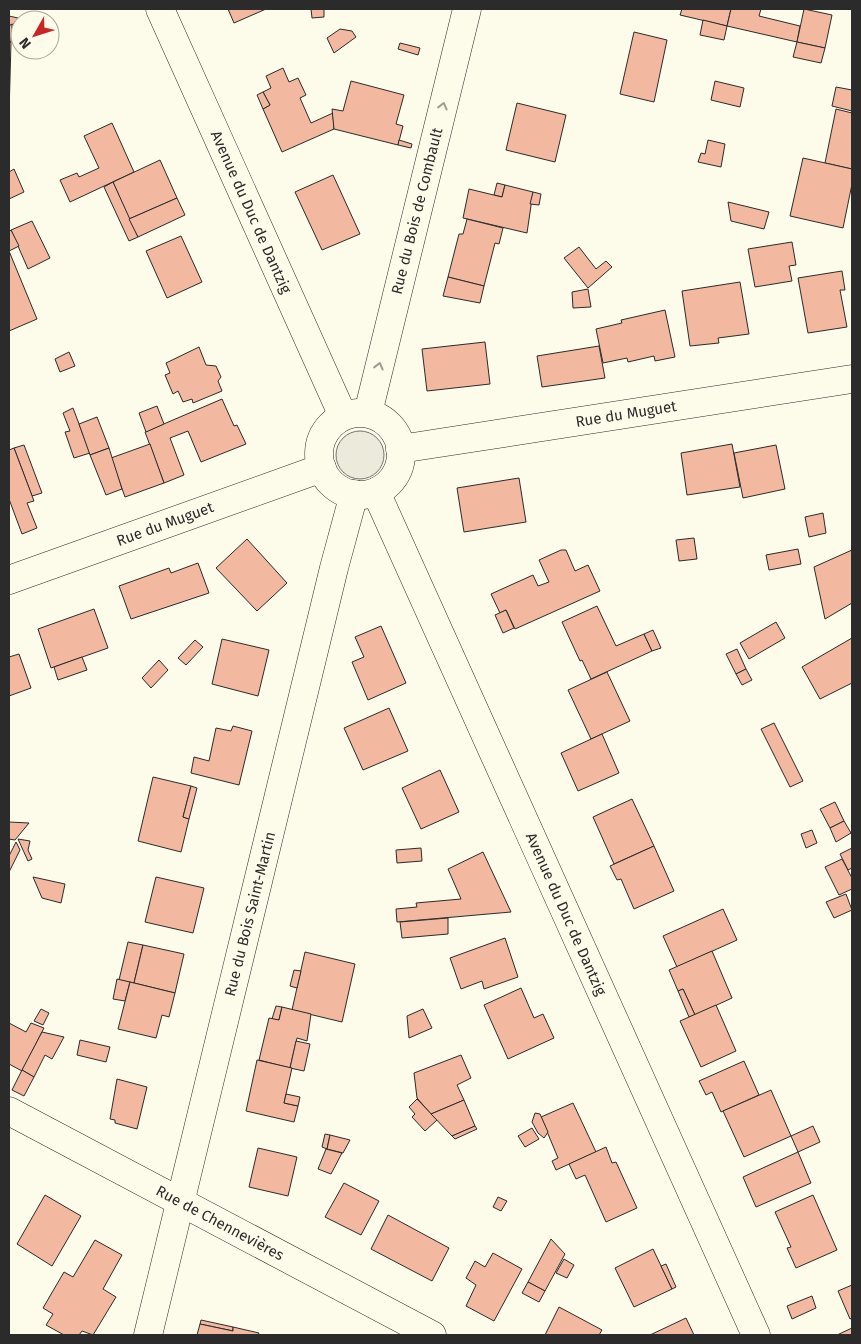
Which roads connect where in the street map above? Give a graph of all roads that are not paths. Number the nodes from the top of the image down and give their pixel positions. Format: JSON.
{"nodes":[{"id":1,"x":160,"y":9,"type":"edge"},
{"id":2,"x":467,"y":9,"type":"edge"},
{"id":3,"x":852,"y":379,"type":"edge"},
{"id":4,"x":355,"y":415,"type":"junction"},
{"id":5,"x":400,"y":450,"type":"junction"},
{"id":6,"x":322,"y":468,"type":"junction"},
{"id":7,"x":365,"y":493,"type":"junction"},
{"id":8,"x":9,"y":580,"type":"edge"},
{"id":9,"x":9,"y":1111,"type":"edge"},
{"id":10,"x":180,"y":1201,"type":"junction"},
{"id":11,"x":148,"y":1335,"type":"edge"},
{"id":12,"x":432,"y":1335,"type":"edge"},
{"id":13,"x":756,"y":1335,"type":"edge"}],
"edges":[{"from":1,"to":4,"type":"street","name":"Avenue du Duc de Dantzig"},
{"from":4,"to":2,"type":"street","name":"Rue du Bois de Combault","one_way":true},
{"from":3,"to":5,"type":"street","name":"Rue du Muguet"},
{"from":4,"to":5,"type":"street"},
{"from":4,"to":6,"type":"street"},
{"from":5,"to":7,"type":"street"},
{"from":6,"to":7,"type":"street"},
{"from":6,"to":8,"type":"street","name":"Rue du Muguet"},
{"from":7,"to":10,"type":"street","name":"Rue du Bois Saint-Martin"},
{"from":7,"to":13,"type":"street","name":"Avenue du Duc de Dantzig"},
{"from":9,"to":10,"type":"street","name":"Rue de Chennevières"},
{"from":10,"to":11,"type":"street","name":"Rue du Bois Saint-Martin"},
{"from":10,"to":12,"type":"street","name":"Rue de Chennevières"}]}
